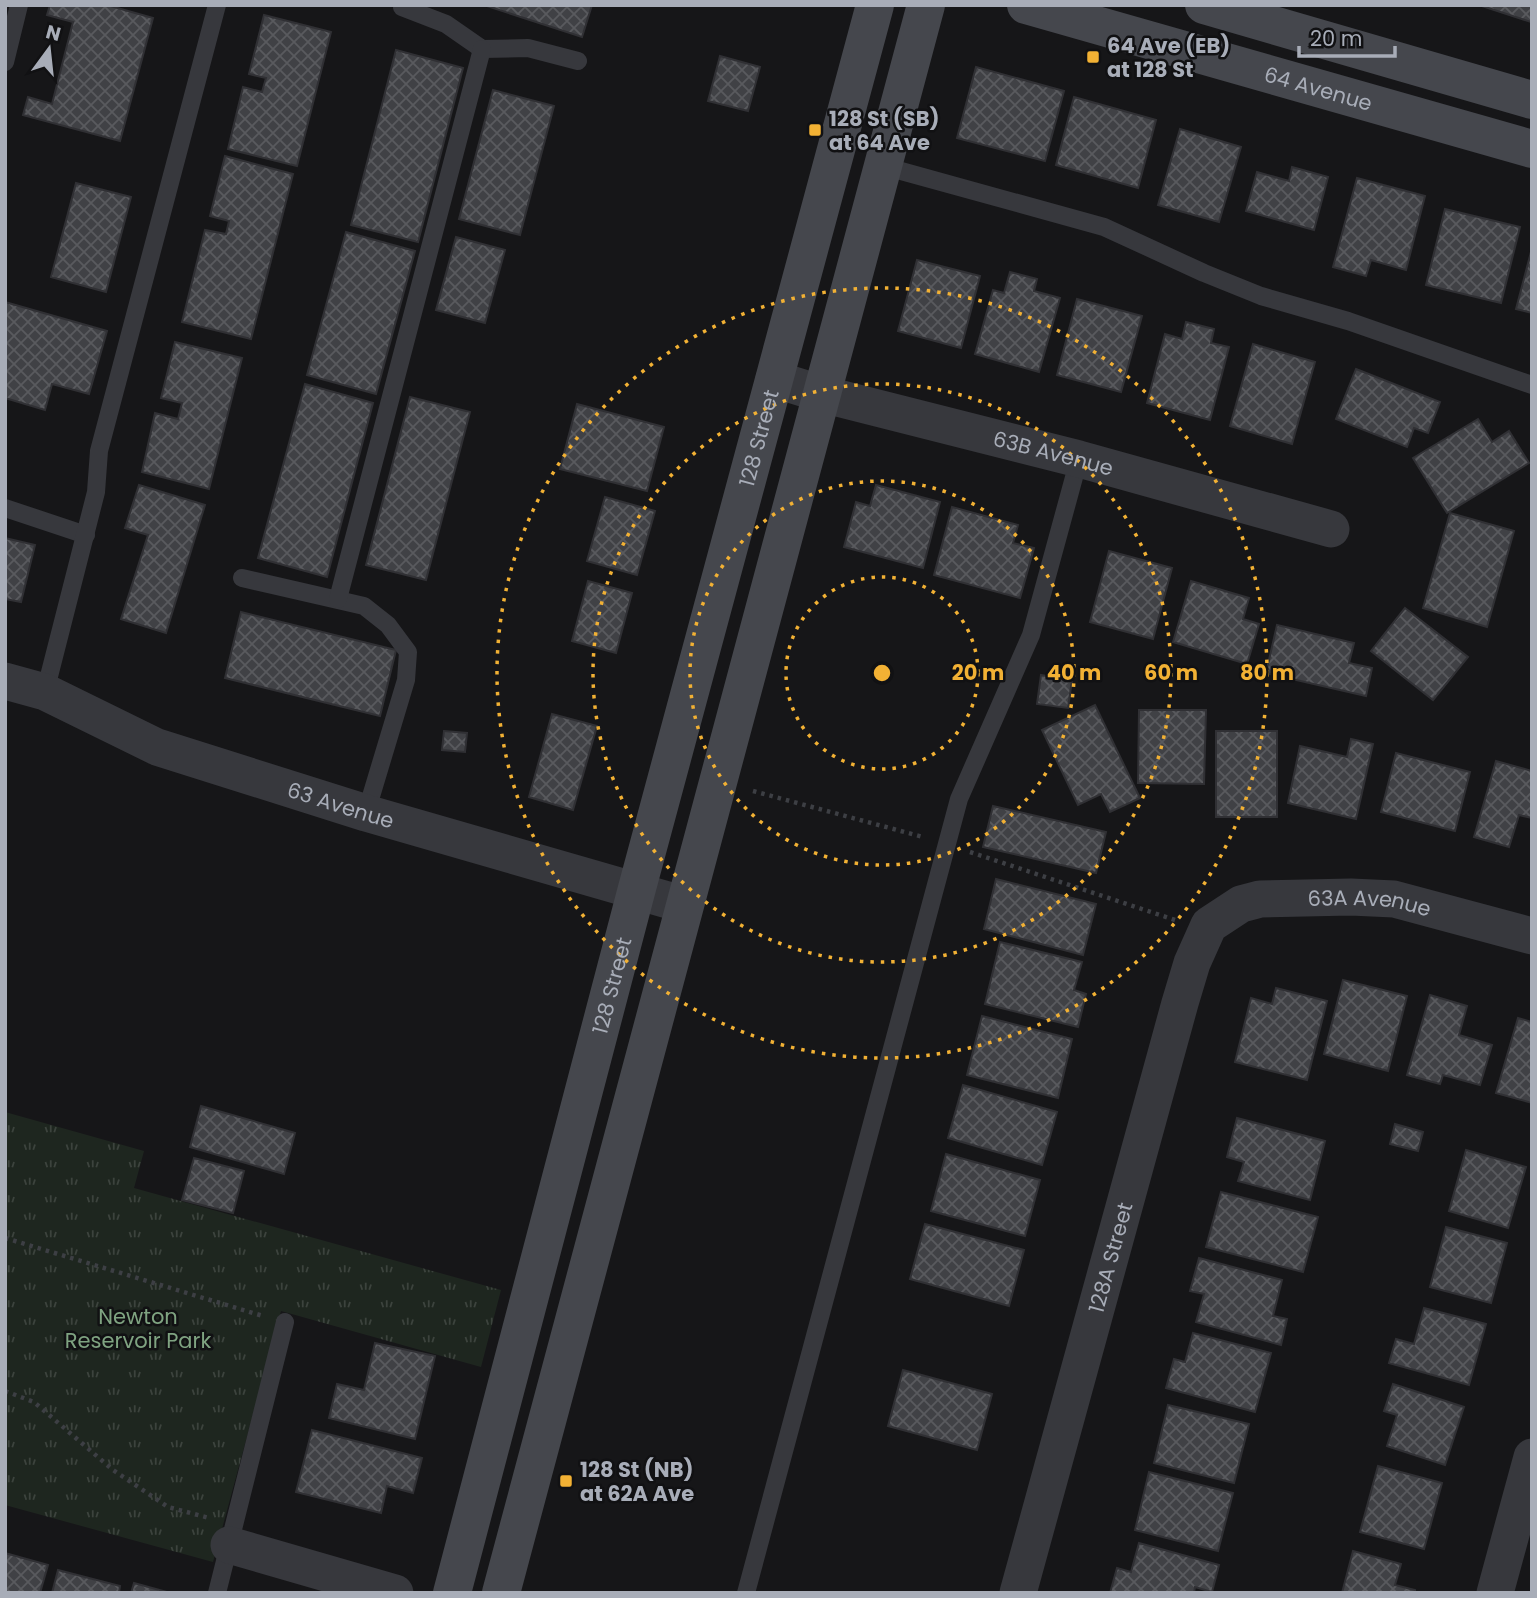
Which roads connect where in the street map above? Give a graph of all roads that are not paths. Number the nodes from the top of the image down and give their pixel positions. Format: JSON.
{"nodes":[{"id":1,"x":19,"y":5,"type":"edge"},
{"id":2,"x":217,"y":5,"type":"edge"},
{"id":3,"x":876,"y":5,"type":"edge"},
{"id":4,"x":926,"y":5,"type":"edge"},
{"id":5,"x":1026,"y":5,"type":"edge"},
{"id":6,"x":1204,"y":5,"type":"edge"},
{"id":7,"x":402,"y":7,"type":"edge"},
{"id":8,"x":482,"y":49,"type":"junction"},
{"id":9,"x":578,"y":61,"type":"dead end"},
{"id":10,"x":5,"y":62,"type":"edge"},
{"id":11,"x":1532,"y":100,"type":"edge"},
{"id":12,"x":1532,"y":149,"type":"edge"},
{"id":13,"x":883,"y":166,"type":"junction"},
{"id":14,"x":774,"y":379,"type":"junction"},
{"id":15,"x":1532,"y":385,"type":"edge"},
{"id":16,"x":822,"y":394,"type":"junction"},
{"id":17,"x":1079,"y":458,"type":"junction"},
{"id":18,"x":5,"y":508,"type":"edge"},
{"id":19,"x":1331,"y":529,"type":"dead end"},
{"id":20,"x":86,"y":535,"type":"junction"},
{"id":21,"x":242,"y":578,"type":"dead end"},
{"id":22,"x":338,"y":598,"type":"junction"},
{"id":23,"x":5,"y":681,"type":"edge"},
{"id":24,"x":45,"y":692,"type":"junction"},
{"id":25,"x":366,"y":813,"type":"junction"},
{"id":26,"x":636,"y":892,"type":"junction"},
{"id":27,"x":685,"y":905,"type":"junction"},
{"id":28,"x":1193,"y":923,"type":"joint"},
{"id":29,"x":1532,"y":936,"type":"edge"},
{"id":30,"x":285,"y":1322,"type":"road end"},
{"id":31,"x":1532,"y":1457,"type":"edge"},
{"id":32,"x":231,"y":1534,"type":"junction"},
{"id":33,"x":217,"y":1593,"type":"edge"},
{"id":34,"x":395,"y":1593,"type":"edge"},
{"id":35,"x":452,"y":1593,"type":"edge"},
{"id":36,"x":501,"y":1593,"type":"edge"},
{"id":37,"x":746,"y":1593,"type":"edge"},
{"id":38,"x":1018,"y":1593,"type":"edge"},
{"id":39,"x":1495,"y":1593,"type":"edge"}],
"edges":[{"from":1,"to":10,"type":"lane"},
{"from":2,"to":20,"type":"lane"},
{"from":3,"to":14,"type":"main road","name":"128 Street"},
{"from":4,"to":13,"type":"main road"},
{"from":5,"to":12,"type":"main road","name":"64 Avenue"},
{"from":6,"to":11,"type":"main road"},
{"from":7,"to":8,"type":"lane"},
{"from":8,"to":9,"type":"lane"},
{"from":8,"to":22,"type":"lane"},
{"from":13,"to":15,"type":"lane"},
{"from":13,"to":16,"type":"main road"},
{"from":14,"to":16,"type":"street","name":"63B Avenue"},
{"from":14,"to":26,"type":"main road","name":"128 Street"},
{"from":16,"to":17,"type":"street","name":"63B Avenue"},
{"from":16,"to":27,"type":"main road"},
{"from":17,"to":19,"type":"street","name":"63B Avenue"},
{"from":17,"to":37,"type":"lane"},
{"from":18,"to":20,"type":"lane"},
{"from":20,"to":24,"type":"lane"},
{"from":21,"to":22,"type":"lane"},
{"from":22,"to":25,"type":"lane"},
{"from":23,"to":24,"type":"street","name":"63 Avenue"},
{"from":24,"to":25,"type":"street","name":"63 Avenue"},
{"from":25,"to":26,"type":"street","name":"63 Avenue"},
{"from":26,"to":27,"type":"street","name":"63 Avenue"},
{"from":26,"to":35,"type":"main road","name":"128 Street"},
{"from":27,"to":36,"type":"main road"},
{"from":28,"to":29,"type":"street","name":"63A Avenue"},
{"from":28,"to":38,"type":"street","name":"128A Street"},
{"from":30,"to":32,"type":"lane"},
{"from":31,"to":39,"type":"street"},
{"from":32,"to":33,"type":"lane"},
{"from":32,"to":34,"type":"street"}]}
